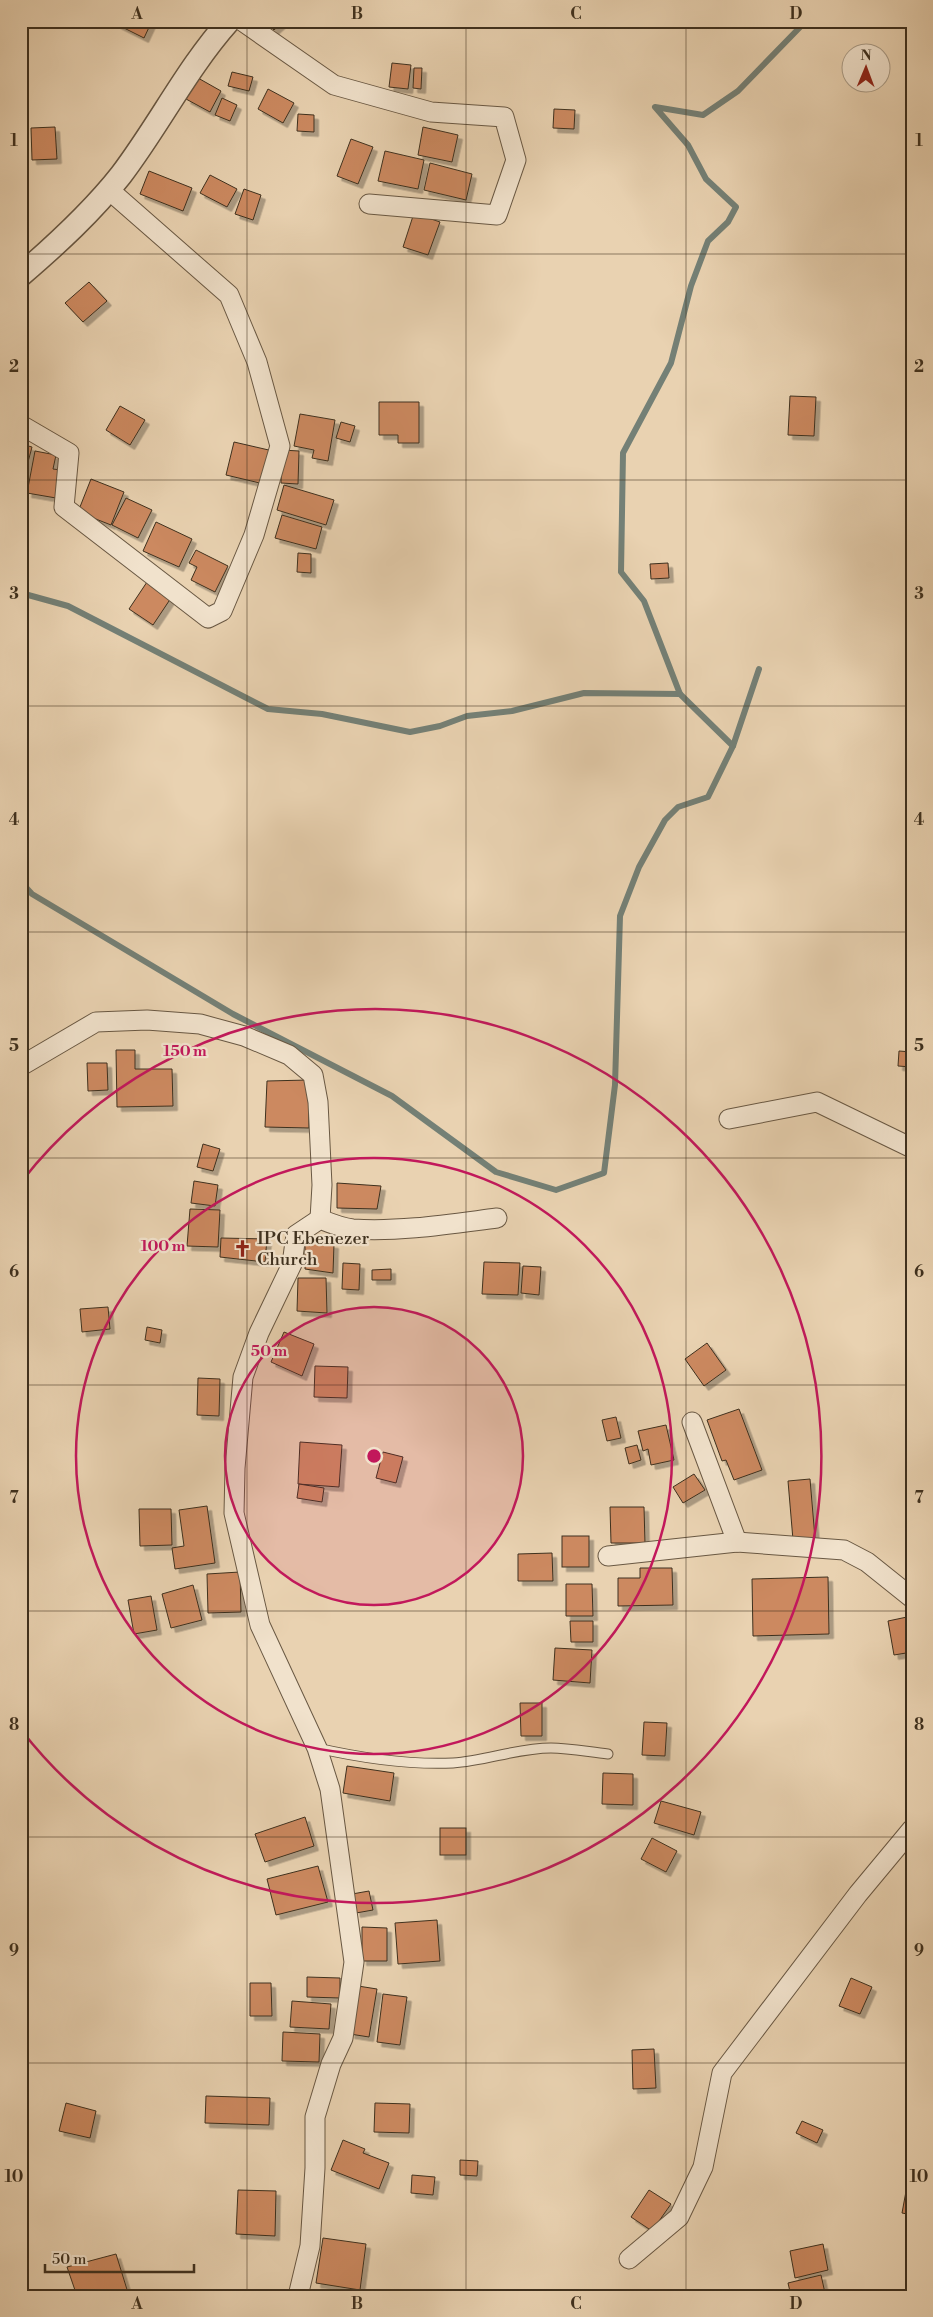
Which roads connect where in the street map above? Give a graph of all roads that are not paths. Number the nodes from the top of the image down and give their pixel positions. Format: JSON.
{"nodes":[{"id":1,"x":229,"y":21,"type":"edge"},
{"id":2,"x":242,"y":21,"type":"edge"},
{"id":3,"x":108,"y":189,"type":"junction"},
{"id":4,"x":369,"y":204,"type":"dead end"},
{"id":5,"x":21,"y":275,"type":"edge"},
{"id":6,"x":21,"y":425,"type":"edge"},
{"id":7,"x":21,"y":1066,"type":"edge"},
{"id":8,"x":729,"y":1119,"type":"dead end"},
{"id":9,"x":912,"y":1148,"type":"edge"},
{"id":10,"x":497,"y":1218,"type":"dead end"},
{"id":11,"x":320,"y":1220,"type":"junction"},
{"id":12,"x":692,"y":1422,"type":"dead end"},
{"id":13,"x":737,"y":1542,"type":"junction"},
{"id":14,"x":608,"y":1556,"type":"dead end"},
{"id":15,"x":912,"y":1598,"type":"edge"},
{"id":16,"x":316,"y":1748,"type":"junction"},
{"id":17,"x":608,"y":1754,"type":"dead end"},
{"id":18,"x":912,"y":1828,"type":"edge"},
{"id":19,"x":628,"y":2260,"type":"dead end"},
{"id":20,"x":298,"y":2296,"type":"edge"}],
"edges":[{"from":1,"to":3,"type":"street"},
{"from":2,"to":4,"type":"street"},
{"from":3,"to":5,"type":"street"},
{"from":3,"to":6,"type":"street"},
{"from":7,"to":11,"type":"street"},
{"from":8,"to":9,"type":"street"},
{"from":10,"to":11,"type":"street"},
{"from":11,"to":16,"type":"street"},
{"from":12,"to":13,"type":"street"},
{"from":13,"to":14,"type":"street"},
{"from":13,"to":15,"type":"street"},
{"from":16,"to":17,"type":"lane"},
{"from":16,"to":20,"type":"street"},
{"from":18,"to":19,"type":"street"}]}
